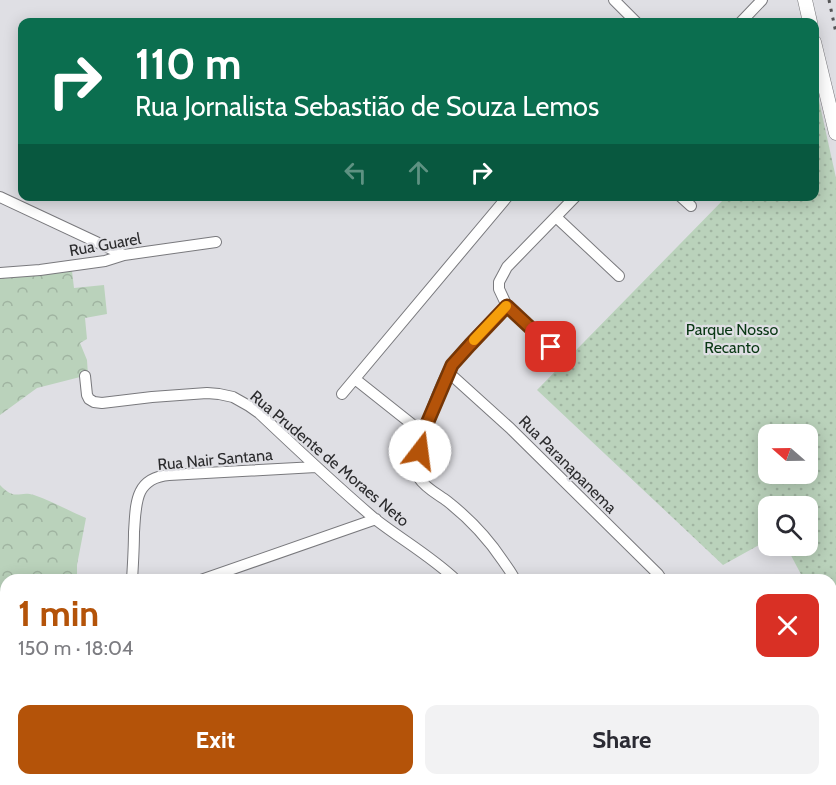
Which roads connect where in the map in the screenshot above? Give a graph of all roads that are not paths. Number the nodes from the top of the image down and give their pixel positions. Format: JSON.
{"nodes":[{"id":1,"x":614,"y":0,"type":"edge"},
{"id":2,"x":805,"y":0,"type":"edge"},
{"id":3,"x":757,"y":2,"type":"edge"},
{"id":4,"x":632,"y":18,"type":"edge"},
{"id":5,"x":744,"y":18,"type":"edge"},
{"id":6,"x":809,"y":18,"type":"edge"},
{"id":7,"x":819,"y":63,"type":"edge"},
{"id":8,"x":836,"y":133,"type":"edge"},
{"id":9,"x":0,"y":197,"type":"edge"},
{"id":10,"x":504,"y":201,"type":"edge"},
{"id":11,"x":571,"y":201,"type":"edge"},
{"id":12,"x":686,"y":201,"type":"edge"},
{"id":13,"x":691,"y":206,"type":"dead end"},
{"id":14,"x":556,"y":217,"type":"junction"},
{"id":15,"x":216,"y":242,"type":"dead end"},
{"id":16,"x":124,"y":255,"type":"junction"},
{"id":17,"x":0,"y":273,"type":"edge"},
{"id":18,"x":619,"y":276,"type":"dead end"},
{"id":19,"x":507,"y":306,"type":"junction"},
{"id":20,"x":551,"y":347,"type":"dead end"},
{"id":21,"x":448,"y":372,"type":"junction"},
{"id":22,"x":85,"y":376,"type":"dead end"},
{"id":23,"x":355,"y":380,"type":"junction"},
{"id":24,"x":342,"y":394,"type":"dead end"},
{"id":25,"x":423,"y":433,"type":"junction"},
{"id":26,"x":316,"y":467,"type":"junction"},
{"id":27,"x":376,"y":519,"type":"junction"},
{"id":28,"x":132,"y":574,"type":"edge"},
{"id":29,"x":218,"y":574,"type":"edge"},
{"id":30,"x":450,"y":574,"type":"edge"},
{"id":31,"x":510,"y":574,"type":"edge"},
{"id":32,"x":658,"y":574,"type":"edge"}],
"edges":[{"from":1,"to":4,"type":"street"},
{"from":2,"to":6,"type":"main road"},
{"from":3,"to":5,"type":"street"},
{"from":7,"to":8,"type":"main road"},
{"from":9,"to":16,"type":"street"},
{"from":10,"to":23,"type":"street"},
{"from":11,"to":14,"type":"street"},
{"from":12,"to":13,"type":"street"},
{"from":14,"to":18,"type":"street"},
{"from":14,"to":19,"type":"street"},
{"from":15,"to":16,"type":"street","name":"Rua Guarel"},
{"from":16,"to":17,"type":"street","name":"Rua Guarel"},
{"from":19,"to":20,"type":"street"},
{"from":19,"to":21,"type":"street"},
{"from":21,"to":25,"type":"street"},
{"from":21,"to":32,"type":"street","name":"Rua Paranapanema"},
{"from":22,"to":26,"type":"street","name":"Rua Prudente de Moraes Neto"},
{"from":23,"to":24,"type":"street"},
{"from":23,"to":25,"type":"street"},
{"from":25,"to":31,"type":"street"},
{"from":26,"to":27,"type":"street","name":"Rua Prudente de Moraes Neto"},
{"from":26,"to":28,"type":"street","name":"Rua Nair Santana"},
{"from":27,"to":29,"type":"street"},
{"from":27,"to":30,"type":"street","name":"Rua Prudente de Moraes Neto"}]}
